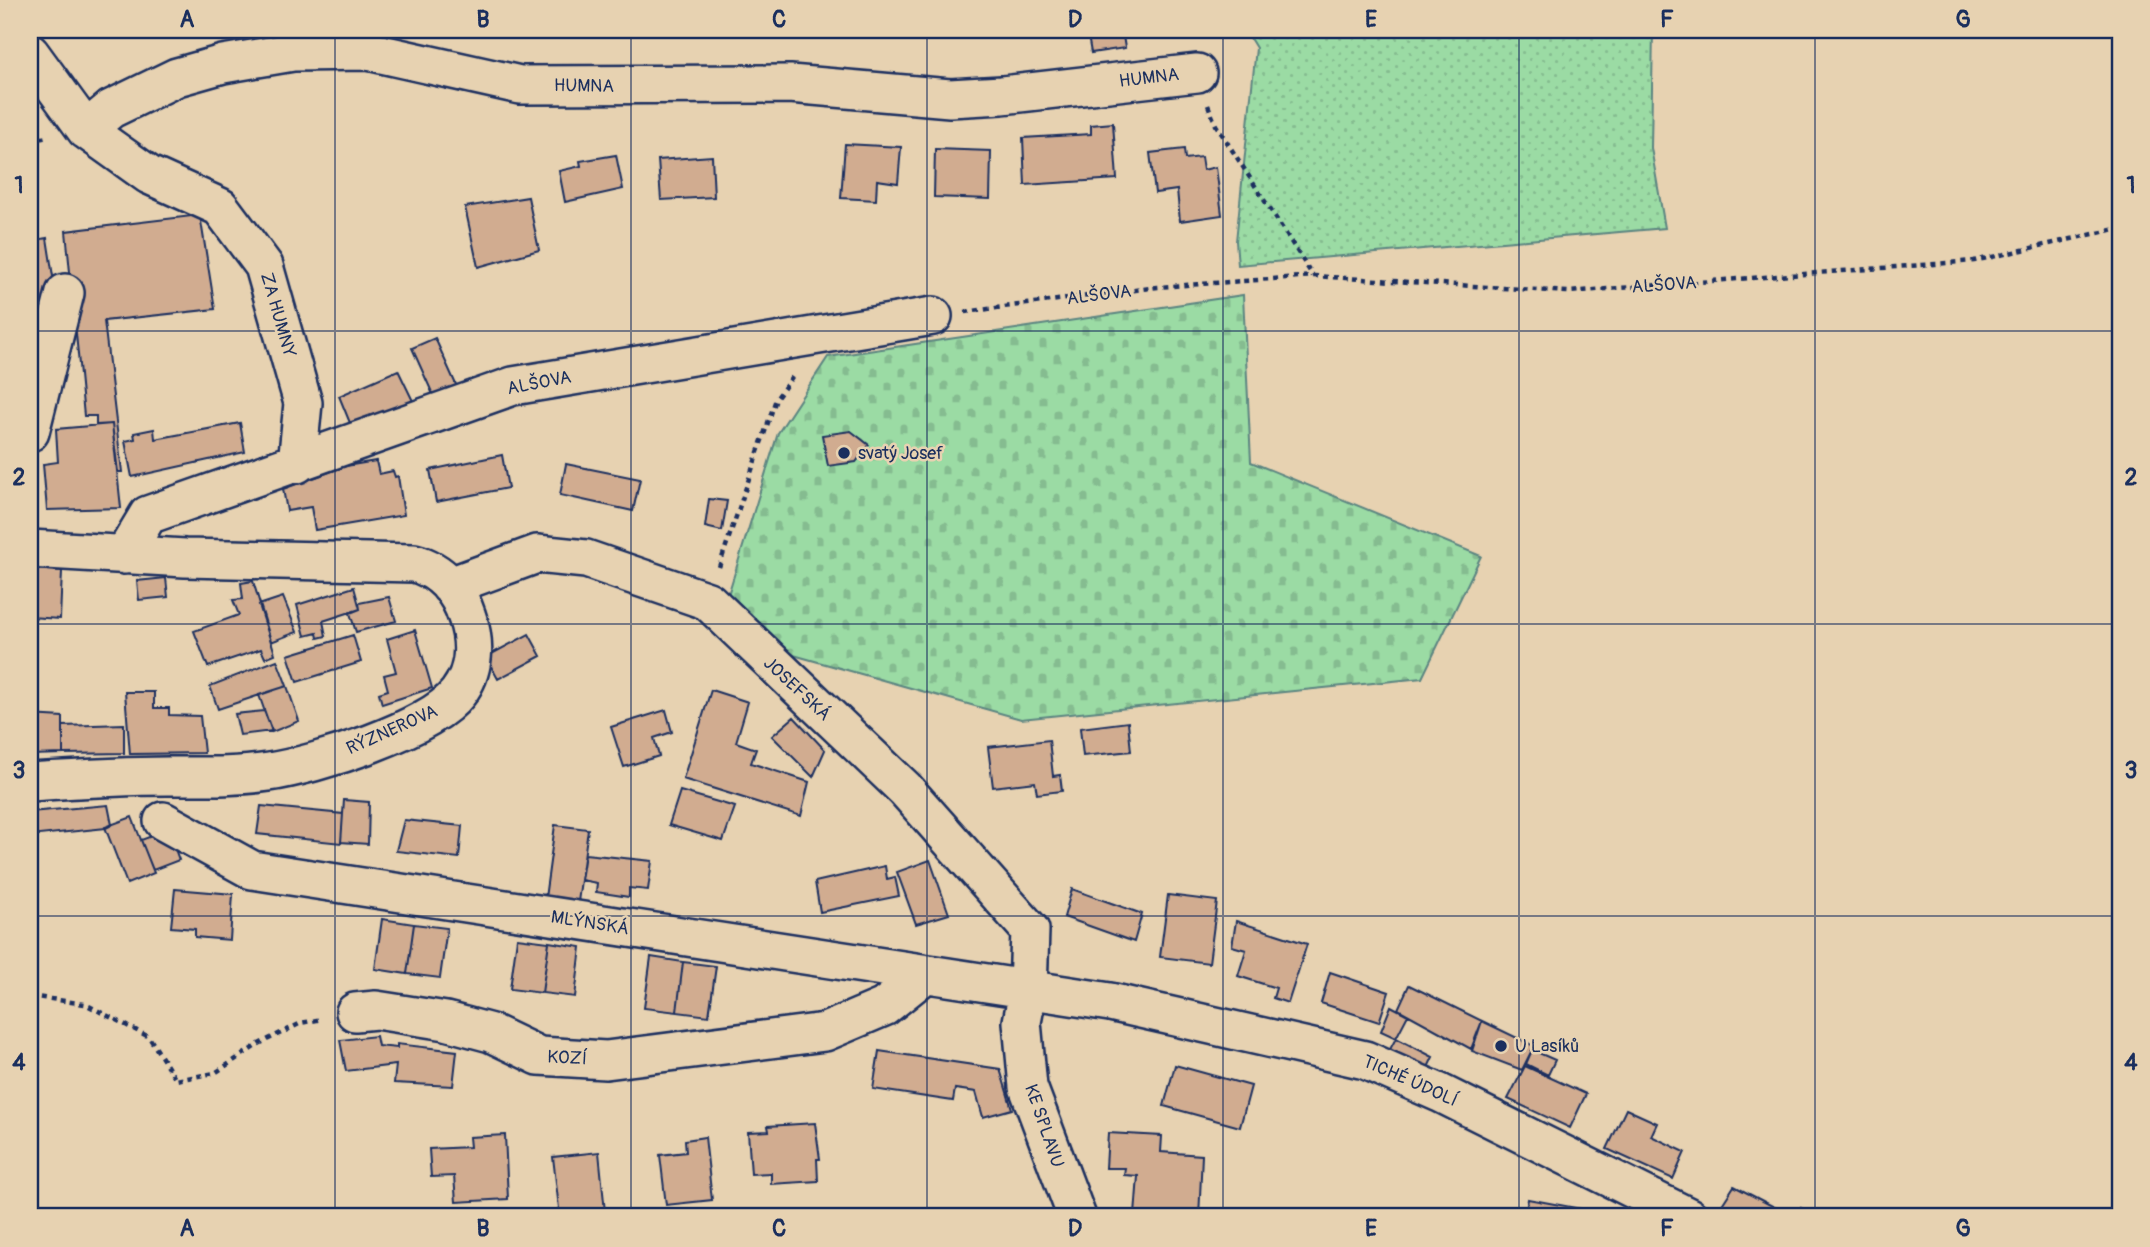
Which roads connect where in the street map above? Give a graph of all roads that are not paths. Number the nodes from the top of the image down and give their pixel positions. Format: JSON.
{"nodes":[{"id":1,"x":30,"y":53,"type":"edge"},
{"id":2,"x":1197,"y":73,"type":"road end"},
{"id":3,"x":86,"y":130,"type":"junction"},
{"id":4,"x":65,"y":293,"type":"dead end"},
{"id":5,"x":933,"y":316,"type":"road end"},
{"id":6,"x":30,"y":432,"type":"edge"},
{"id":7,"x":297,"y":464,"type":"junction"},
{"id":8,"x":30,"y":549,"type":"edge"},
{"id":9,"x":124,"y":555,"type":"junction"},
{"id":10,"x":450,"y":586,"type":"junction"},
{"id":11,"x":30,"y":782,"type":"edge"},
{"id":12,"x":163,"y":821,"type":"dead end"},
{"id":13,"x":924,"y":975,"type":"junction"},
{"id":14,"x":1028,"y":991,"type":"junction"},
{"id":15,"x":355,"y":1012,"type":"road end"},
{"id":16,"x":1077,"y":1217,"type":"edge"},
{"id":17,"x":1689,"y":1217,"type":"edge"}],
"edges":[{"from":1,"to":3,"type":"street"},
{"from":2,"to":3,"type":"street","name":"HUMNA"},
{"from":3,"to":7,"type":"street","name":"ZA HUMNY"},
{"from":4,"to":6,"type":"street"},
{"from":5,"to":7,"type":"street","name":"ALŠOVA"},
{"from":7,"to":9,"type":"street","name":"ALŠOVA"},
{"from":8,"to":9,"type":"street","name":"RÝZNEROVA"},
{"from":9,"to":10,"type":"street","name":"RÝZNEROVA"},
{"from":10,"to":11,"type":"street","name":"RÝZNEROVA"},
{"from":10,"to":14,"type":"street","name":"JOSEFSKÁ"},
{"from":12,"to":13,"type":"street","name":"MLÝNSKÁ"},
{"from":13,"to":14,"type":"street","name":"MLÝNSKÁ"},
{"from":13,"to":15,"type":"street","name":"KOZÍ"},
{"from":14,"to":16,"type":"street","name":"KE SPLAVU"},
{"from":14,"to":17,"type":"street","name":"TICHÉ ÚDOLÍ"}]}
